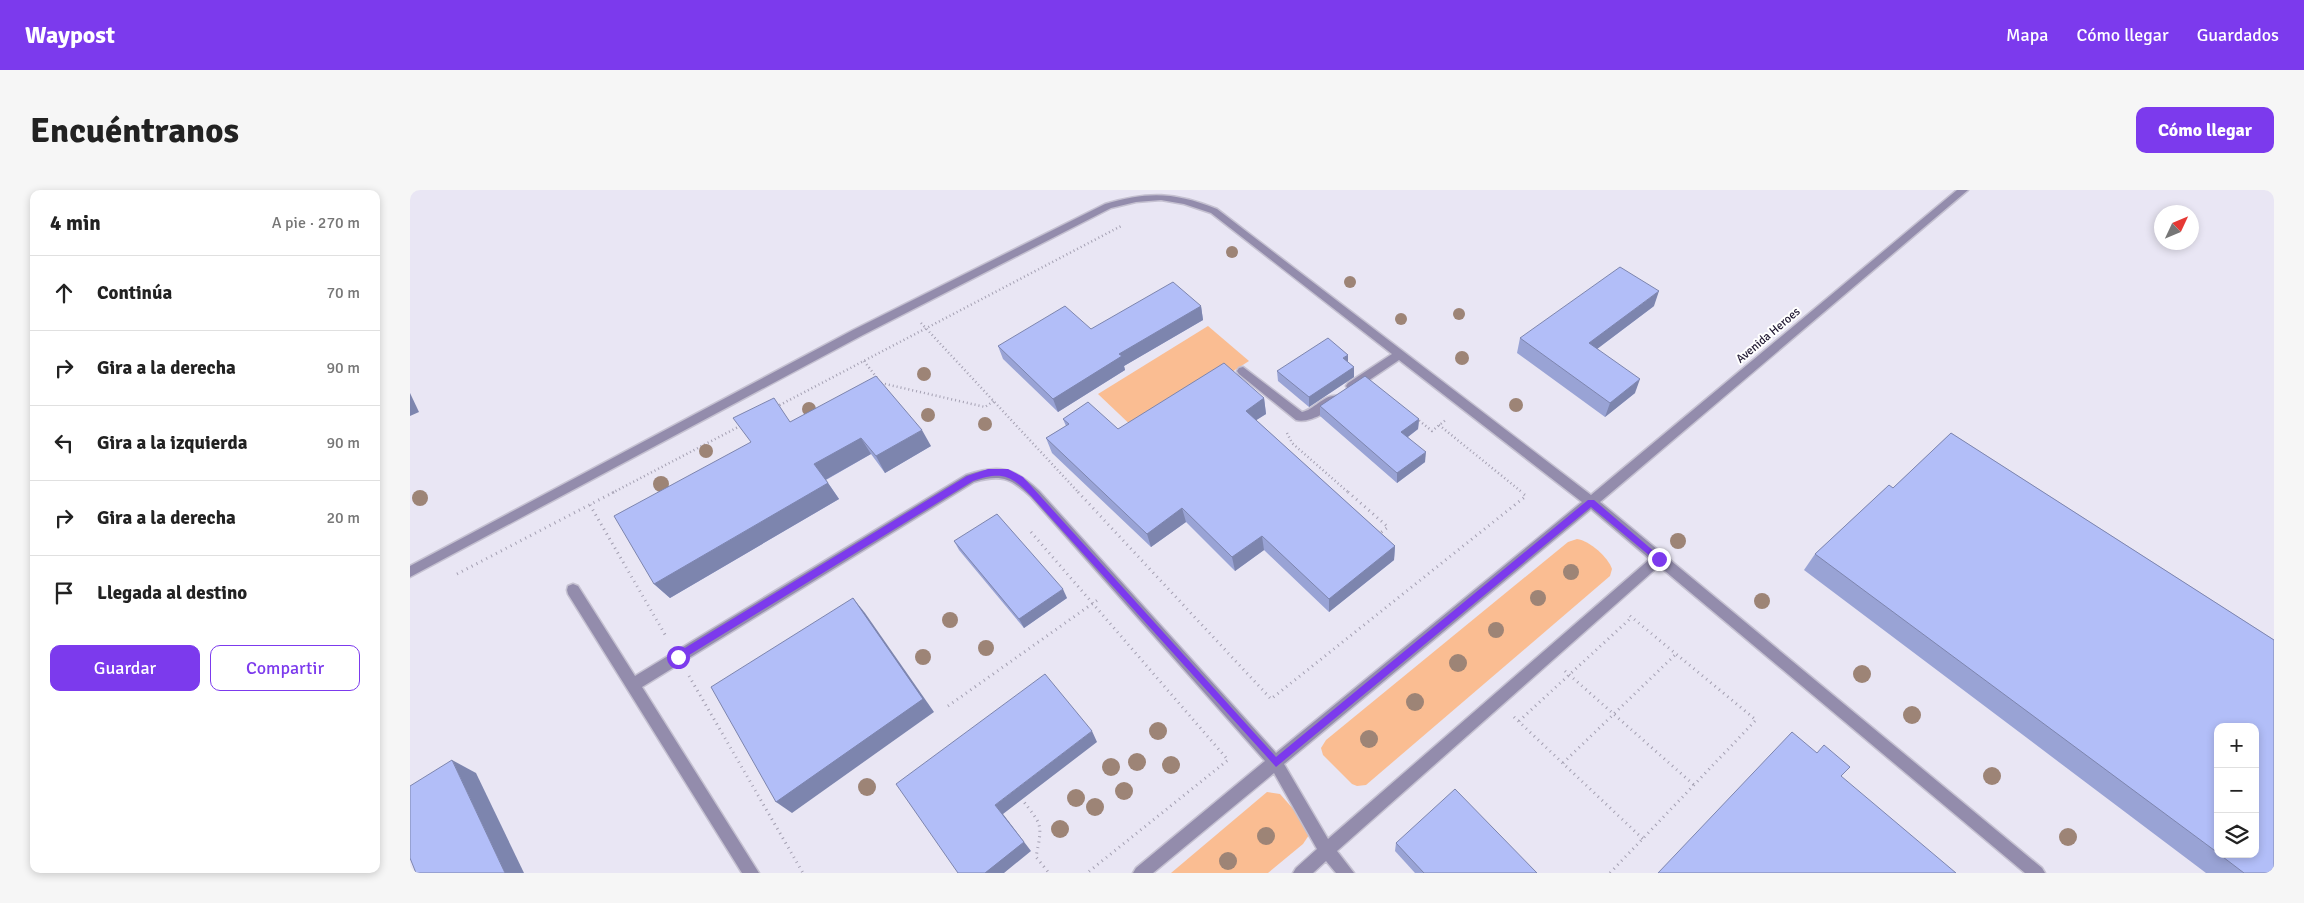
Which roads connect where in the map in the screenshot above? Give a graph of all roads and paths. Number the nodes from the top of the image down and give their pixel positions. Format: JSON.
{"nodes":[{"id":1,"x":1963,"y":190,"type":"edge"},
{"id":2,"x":1124,"y":224,"type":"dead end"},
{"id":3,"x":907,"y":308,"type":"junction"},
{"id":4,"x":926,"y":328,"type":"junction"},
{"id":5,"x":1400,"y":354,"type":"junction"},
{"id":6,"x":864,"y":361,"type":"junction"},
{"id":7,"x":1244,"y":371,"type":"dead end"},
{"id":8,"x":994,"y":401,"type":"junction"},
{"id":9,"x":1466,"y":405,"type":"junction"},
{"id":10,"x":775,"y":407,"type":"edge"},
{"id":11,"x":1409,"y":413,"type":"edge"},
{"id":12,"x":1295,"y":414,"type":"junction"},
{"id":13,"x":749,"y":421,"type":"edge"},
{"id":14,"x":1439,"y":425,"type":"junction"},
{"id":15,"x":1591,"y":502,"type":"junction"},
{"id":16,"x":590,"y":505,"type":"junction"},
{"id":17,"x":1031,"y":532,"type":"dead end"},
{"id":18,"x":1377,"y":536,"type":"edge"},
{"id":19,"x":1659,"y":559,"type":"junction"},
{"id":20,"x":410,"y":572,"type":"edge"},
{"id":21,"x":450,"y":578,"type":"dead end"},
{"id":22,"x":1118,"y":586,"type":"junction"},
{"id":23,"x":574,"y":590,"type":"dead end"},
{"id":24,"x":1611,"y":600,"type":"junction"},
{"id":25,"x":1093,"y":604,"type":"junction"},
{"id":26,"x":1632,"y":617,"type":"junction"},
{"id":27,"x":1676,"y":654,"type":"junction"},
{"id":28,"x":1548,"y":656,"type":"junction"},
{"id":29,"x":678,"y":657,"type":"junction"},
{"id":30,"x":1569,"y":675,"type":"junction"},
{"id":31,"x":633,"y":685,"type":"junction"},
{"id":32,"x":1497,"y":701,"type":"junction"},
{"id":33,"x":948,"y":706,"type":"dead end"},
{"id":34,"x":1614,"y":714,"type":"junction"},
{"id":35,"x":1519,"y":721,"type":"junction"},
{"id":36,"x":1276,"y":763,"type":"junction"},
{"id":37,"x":1563,"y":763,"type":"junction"},
{"id":38,"x":1694,"y":785,"type":"junction"},
{"id":39,"x":1016,"y":793,"type":"edge"},
{"id":40,"x":1643,"y":839,"type":"junction"},
{"id":41,"x":1327,"y":851,"type":"junction"},
{"id":42,"x":751,"y":873,"type":"edge"},
{"id":43,"x":802,"y":873,"type":"edge"},
{"id":44,"x":1049,"y":873,"type":"edge"},
{"id":45,"x":1087,"y":873,"type":"edge"},
{"id":46,"x":1141,"y":873,"type":"edge"},
{"id":47,"x":1301,"y":873,"type":"edge"},
{"id":48,"x":1346,"y":873,"type":"edge"},
{"id":49,"x":1610,"y":873,"type":"edge"},
{"id":50,"x":2037,"y":873,"type":"edge"}],
"edges":[{"from":1,"to":15,"type":"lane","name":"Avenida Heroes"},
{"from":2,"to":4,"type":"path"},
{"from":3,"to":4,"type":"path"},
{"from":3,"to":5,"type":"lane"},
{"from":3,"to":20,"type":"lane"},
{"from":4,"to":6,"type":"path"},
{"from":4,"to":8,"type":"path"},
{"from":5,"to":9,"type":"lane"},
{"from":5,"to":12,"type":"lane"},
{"from":6,"to":8,"type":"path"},
{"from":6,"to":10,"type":"path"},
{"from":7,"to":12,"type":"lane"},
{"from":8,"to":14,"type":"path"},
{"from":9,"to":14,"type":"path"},
{"from":9,"to":15,"type":"lane"},
{"from":11,"to":14,"type":"path"},
{"from":12,"to":18,"type":"path"},
{"from":13,"to":16,"type":"path"},
{"from":15,"to":19,"type":"lane"},
{"from":15,"to":36,"type":"lane","name":"Avenida Heroes"},
{"from":16,"to":21,"type":"path"},
{"from":16,"to":29,"type":"path"},
{"from":17,"to":25,"type":"path"},
{"from":19,"to":24,"type":"lane"},
{"from":19,"to":50,"type":"lane"},
{"from":22,"to":25,"type":"path"},
{"from":22,"to":29,"type":"lane"},
{"from":22,"to":36,"type":"lane"},
{"from":23,"to":31,"type":"lane"},
{"from":24,"to":26,"type":"path"},
{"from":24,"to":28,"type":"lane"},
{"from":25,"to":33,"type":"path"},
{"from":25,"to":45,"type":"path"},
{"from":26,"to":27,"type":"path"},
{"from":26,"to":30,"type":"path"},
{"from":27,"to":34,"type":"path"},
{"from":27,"to":38,"type":"path"},
{"from":28,"to":30,"type":"path"},
{"from":28,"to":32,"type":"lane"},
{"from":29,"to":31,"type":"lane"},
{"from":29,"to":43,"type":"path"},
{"from":30,"to":34,"type":"path"},
{"from":30,"to":35,"type":"path"},
{"from":31,"to":42,"type":"lane"},
{"from":32,"to":35,"type":"path"},
{"from":32,"to":41,"type":"lane"},
{"from":34,"to":37,"type":"path"},
{"from":34,"to":38,"type":"path"},
{"from":35,"to":37,"type":"path"},
{"from":36,"to":41,"type":"lane"},
{"from":36,"to":46,"type":"lane","name":"Avenida Heroes"},
{"from":37,"to":40,"type":"path"},
{"from":38,"to":40,"type":"path"},
{"from":39,"to":44,"type":"path"},
{"from":40,"to":49,"type":"path"},
{"from":41,"to":47,"type":"lane"},
{"from":41,"to":48,"type":"lane"}]}
